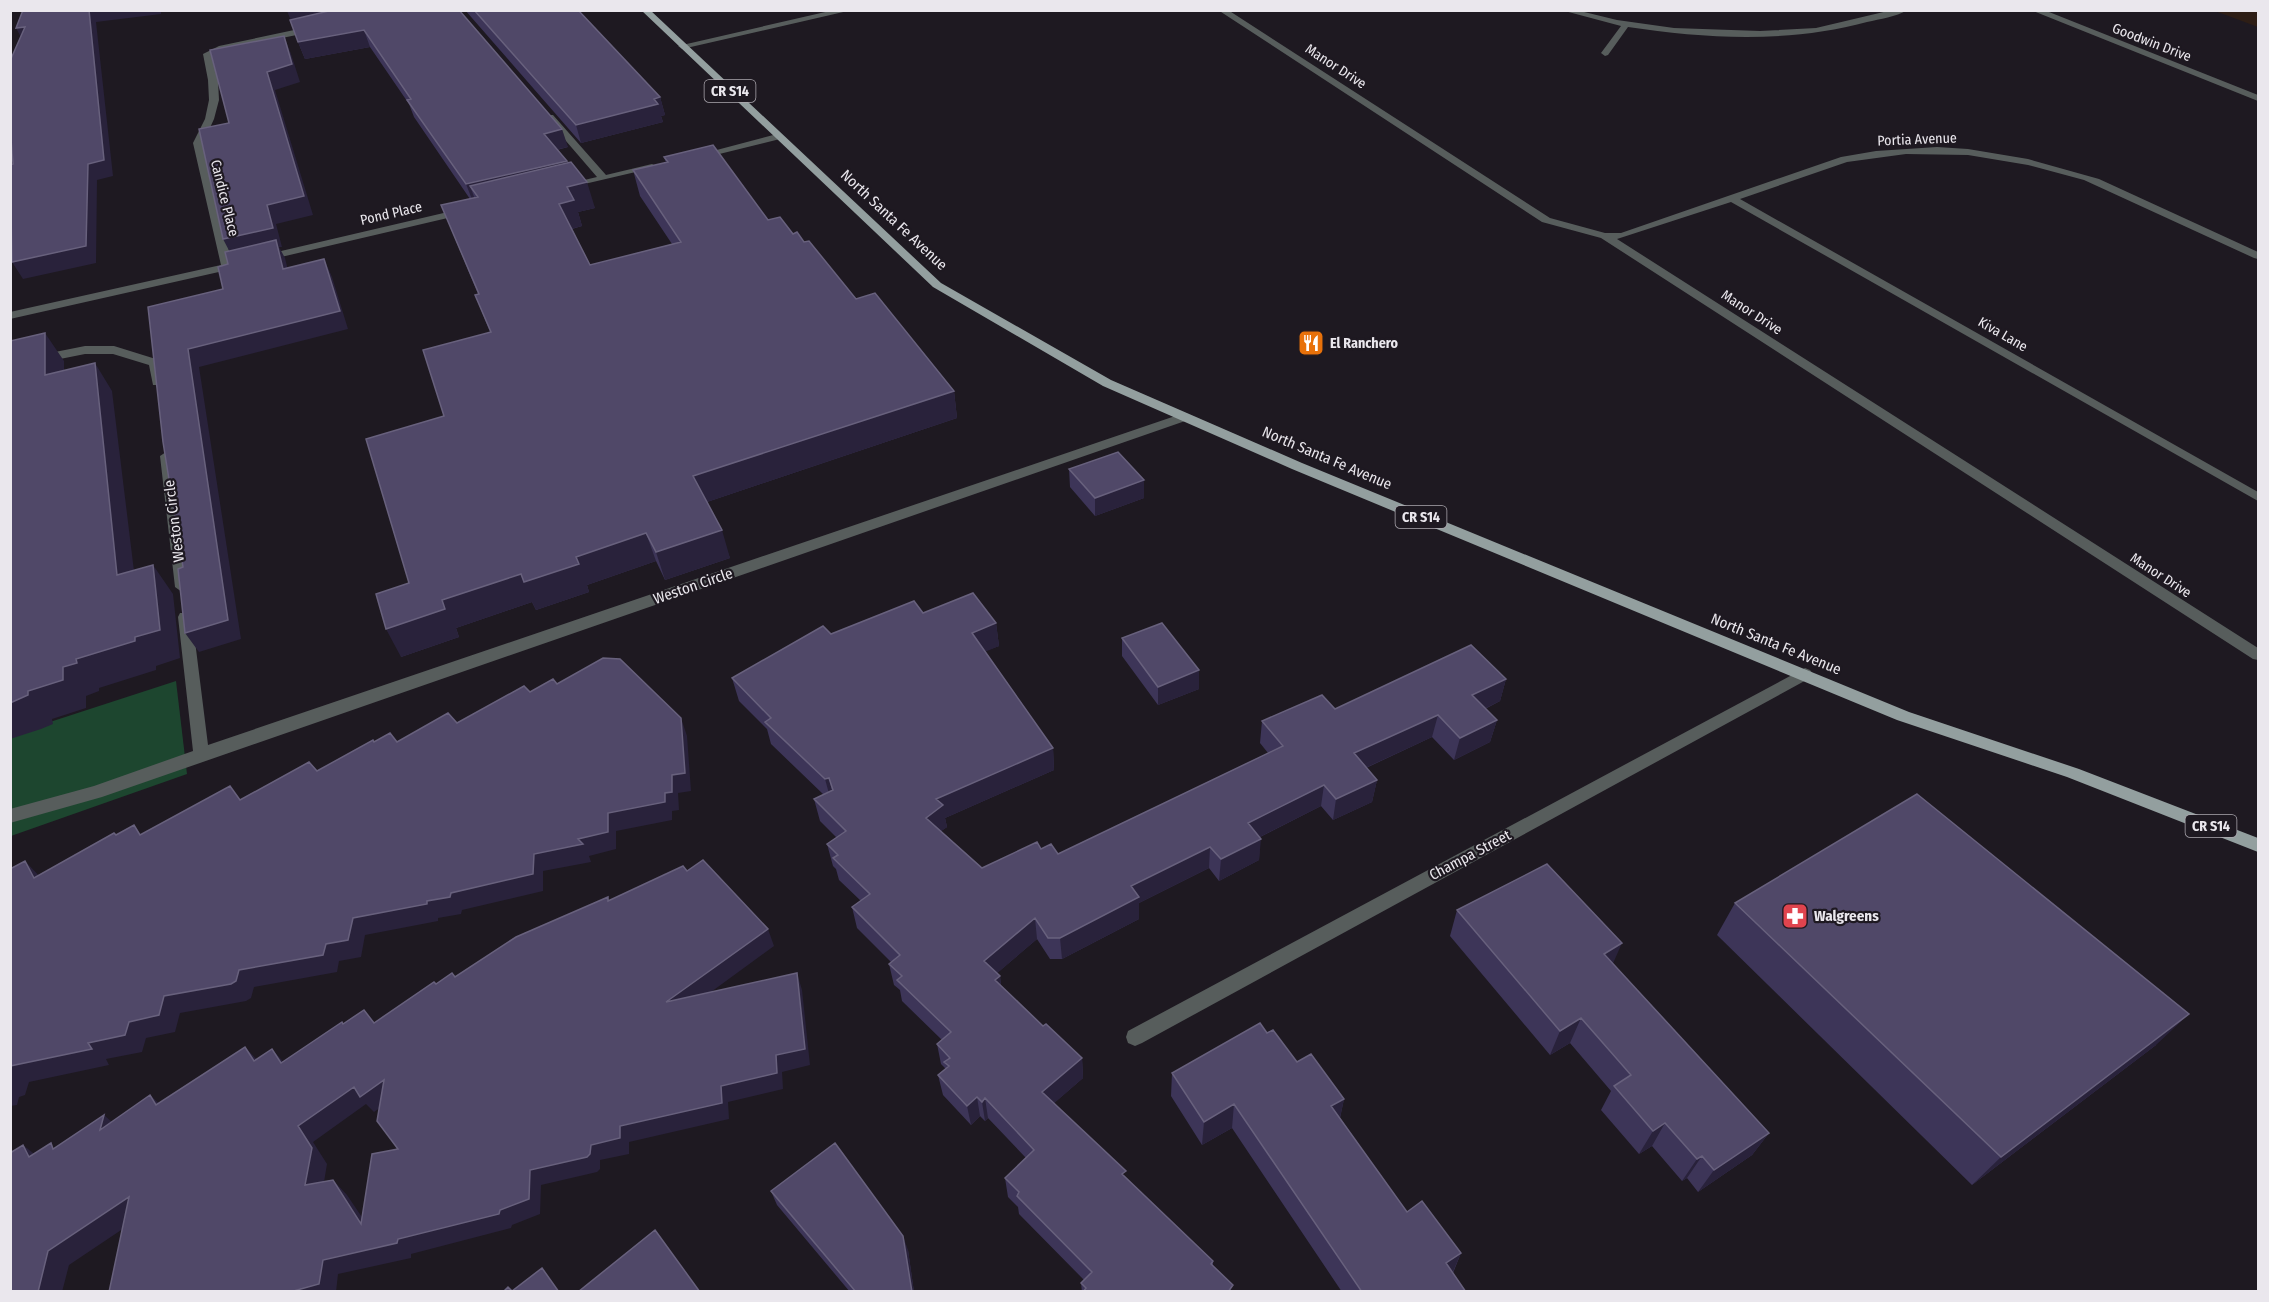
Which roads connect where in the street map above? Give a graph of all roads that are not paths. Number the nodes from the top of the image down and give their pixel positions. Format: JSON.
{"nodes":[{"id":1,"x":645,"y":10,"type":"edge"},
{"id":2,"x":848,"y":10,"type":"edge"},
{"id":3,"x":1222,"y":10,"type":"edge"},
{"id":4,"x":1565,"y":10,"type":"edge"},
{"id":5,"x":1903,"y":10,"type":"edge"},
{"id":6,"x":2036,"y":10,"type":"edge"},
{"id":7,"x":1626,"y":24,"type":"junction"},
{"id":8,"x":324,"y":27,"type":"edge"},
{"id":9,"x":682,"y":46,"type":"junction"},
{"id":10,"x":1605,"y":52,"type":"dead end"},
{"id":11,"x":2259,"y":98,"type":"edge"},
{"id":12,"x":542,"y":108,"type":"edge"},
{"id":13,"x":777,"y":137,"type":"junction"},
{"id":14,"x":685,"y":159,"type":"edge"},
{"id":15,"x":662,"y":164,"type":"edge"},
{"id":16,"x":603,"y":178,"type":"junction"},
{"id":17,"x":558,"y":189,"type":"edge"},
{"id":18,"x":1732,"y":198,"type":"junction"},
{"id":19,"x":479,"y":208,"type":"edge"},
{"id":20,"x":1605,"y":236,"type":"junction"},
{"id":21,"x":2259,"y":256,"type":"edge"},
{"id":22,"x":227,"y":267,"type":"junction"},
{"id":23,"x":10,"y":316,"type":"edge"},
{"id":24,"x":10,"y":365,"type":"edge"},
{"id":25,"x":159,"y":397,"type":"edge"},
{"id":26,"x":1184,"y":417,"type":"junction"},
{"id":27,"x":164,"y":441,"type":"edge"},
{"id":28,"x":2259,"y":497,"type":"edge"},
{"id":29,"x":2259,"y":655,"type":"edge"},
{"id":30,"x":1805,"y":674,"type":"junction"},
{"id":31,"x":201,"y":754,"type":"junction"},
{"id":32,"x":10,"y":816,"type":"edge"},
{"id":33,"x":2259,"y":845,"type":"edge"},
{"id":34,"x":1135,"y":1037,"type":"dead end"}],
"edges":[{"from":1,"to":9,"type":"main road","name":"North Santa Fe Avenue","number":"CR S14"},
{"from":2,"to":9,"type":"street"},
{"from":3,"to":20,"type":"street","name":"Manor Drive"},
{"from":4,"to":7,"type":"street"},
{"from":5,"to":7,"type":"street"},
{"from":6,"to":11,"type":"street","name":"Goodwin Drive"},
{"from":7,"to":10,"type":"street"},
{"from":8,"to":22,"type":"street","name":"Candice Place"},
{"from":9,"to":13,"type":"main road","name":"North Santa Fe Avenue","number":"CR S14"},
{"from":12,"to":16,"type":"street"},
{"from":13,"to":14,"type":"street"},
{"from":13,"to":26,"type":"main road","name":"North Santa Fe Avenue","number":"CR S14"},
{"from":15,"to":16,"type":"street"},
{"from":16,"to":17,"type":"street"},
{"from":18,"to":20,"type":"street","name":"Portia Avenue"},
{"from":18,"to":21,"type":"street","name":"Portia Avenue"},
{"from":18,"to":28,"type":"street","name":"Kiva Lane"},
{"from":19,"to":22,"type":"street","name":"Pond Place"},
{"from":20,"to":29,"type":"street","name":"Manor Drive"},
{"from":22,"to":23,"type":"street","name":"Pond Place"},
{"from":24,"to":25,"type":"street"},
{"from":26,"to":30,"type":"main road","name":"North Santa Fe Avenue","number":"CR S14"},
{"from":26,"to":31,"type":"street","name":"Weston Circle"},
{"from":27,"to":31,"type":"street","name":"Weston Circle"},
{"from":30,"to":33,"type":"main road","name":"North Santa Fe Avenue","number":"CR S14"},
{"from":30,"to":34,"type":"street","name":"Champa Street"},
{"from":31,"to":32,"type":"street","name":"Weston Circle"}]}
